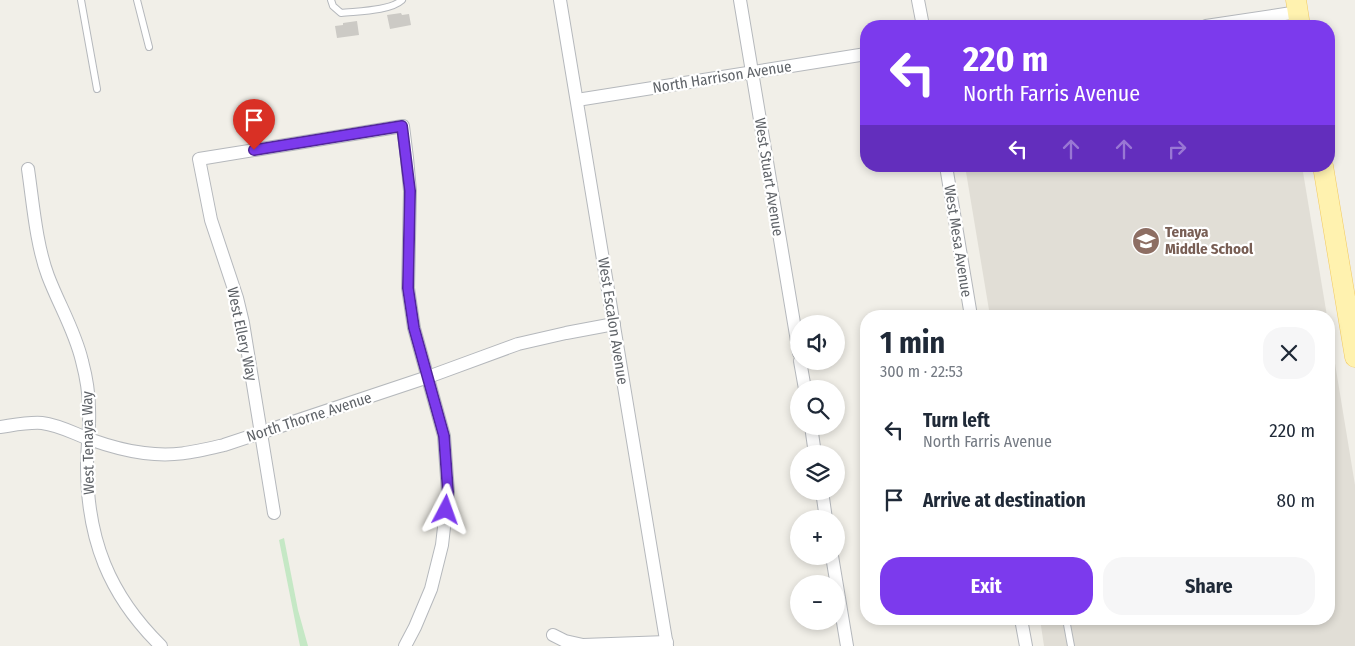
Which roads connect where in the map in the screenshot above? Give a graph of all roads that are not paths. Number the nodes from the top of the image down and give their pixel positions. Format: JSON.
{"nodes":[{"id":1,"x":81,"y":0,"type":"edge"},
{"id":2,"x":137,"y":0,"type":"edge"},
{"id":3,"x":331,"y":0,"type":"edge"},
{"id":4,"x":402,"y":0,"type":"edge"},
{"id":5,"x":560,"y":0,"type":"edge"},
{"id":6,"x":740,"y":0,"type":"edge"},
{"id":7,"x":918,"y":0,"type":"edge"},
{"id":8,"x":1298,"y":13,"type":"edge"},
{"id":9,"x":922,"y":20,"type":"edge"},
{"id":10,"x":1248,"y":20,"type":"edge"},
{"id":11,"x":149,"y":47,"type":"dead end"},
{"id":12,"x":860,"y":55,"type":"edge"},
{"id":13,"x":752,"y":72,"type":"junction"},
{"id":14,"x":96,"y":89,"type":"dead end"},
{"id":15,"x":577,"y":100,"type":"junction"},
{"id":16,"x":28,"y":169,"type":"dead end"},
{"id":17,"x":947,"y":172,"type":"edge"},
{"id":18,"x":1325,"y":172,"type":"edge"},
{"id":19,"x":970,"y":310,"type":"edge"},
{"id":20,"x":793,"y":315,"type":"edge"},
{"id":21,"x":614,"y":324,"type":"junction"},
{"id":22,"x":1355,"y":357,"type":"edge"},
{"id":23,"x":428,"y":377,"type":"junction"},
{"id":24,"x":0,"y":427,"type":"edge"},
{"id":25,"x":261,"y":432,"type":"junction"},
{"id":26,"x":88,"y":438,"type":"junction"},
{"id":27,"x":274,"y":512,"type":"dead end"},
{"id":28,"x":834,"y":565,"type":"edge"},
{"id":29,"x":1022,"y":625,"type":"edge"},
{"id":30,"x":1067,"y":625,"type":"edge"},
{"id":31,"x":553,"y":636,"type":"dead end"},
{"id":32,"x":667,"y":644,"type":"edge"},
{"id":33,"x":161,"y":646,"type":"edge"},
{"id":34,"x":405,"y":646,"type":"edge"},
{"id":35,"x":847,"y":646,"type":"edge"},
{"id":36,"x":1026,"y":646,"type":"edge"},
{"id":37,"x":1071,"y":646,"type":"edge"}],
"edges":[{"from":1,"to":14,"type":"lane"},
{"from":2,"to":11,"type":"lane"},
{"from":3,"to":4,"type":"lane"},
{"from":5,"to":15,"type":"street","name":"West Escalon Avenue"},
{"from":6,"to":13,"type":"street","name":"West Stuart Avenue"},
{"from":7,"to":9,"type":"street"},
{"from":8,"to":10,"type":"street"},
{"from":12,"to":13,"type":"street","name":"North Harrison Avenue"},
{"from":13,"to":15,"type":"street","name":"North Harrison Avenue"},
{"from":13,"to":20,"type":"street","name":"West Stuart Avenue"},
{"from":15,"to":21,"type":"street","name":"West Escalon Avenue"},
{"from":16,"to":26,"type":"street","name":"West Tenaya Way"},
{"from":17,"to":19,"type":"street","name":"West Mesa Avenue"},
{"from":18,"to":22,"type":"main road"},
{"from":21,"to":23,"type":"street","name":"North Thorne Avenue"},
{"from":21,"to":32,"type":"street","name":"West Escalon Avenue"},
{"from":23,"to":25,"type":"street","name":"North Thorne Avenue"},
{"from":23,"to":25,"type":"street","name":"West Ellery Way"},
{"from":23,"to":34,"type":"street"},
{"from":24,"to":26,"type":"street","name":"North Thorne Avenue"},
{"from":25,"to":26,"type":"street","name":"North Thorne Avenue"},
{"from":25,"to":27,"type":"street","name":"West Ellery Way"},
{"from":26,"to":33,"type":"street","name":"West Tenaya Way"},
{"from":28,"to":35,"type":"street"},
{"from":29,"to":36,"type":"street"},
{"from":30,"to":37,"type":"lane"},
{"from":31,"to":32,"type":"street","name":"West Escalon Avenue"}]}
